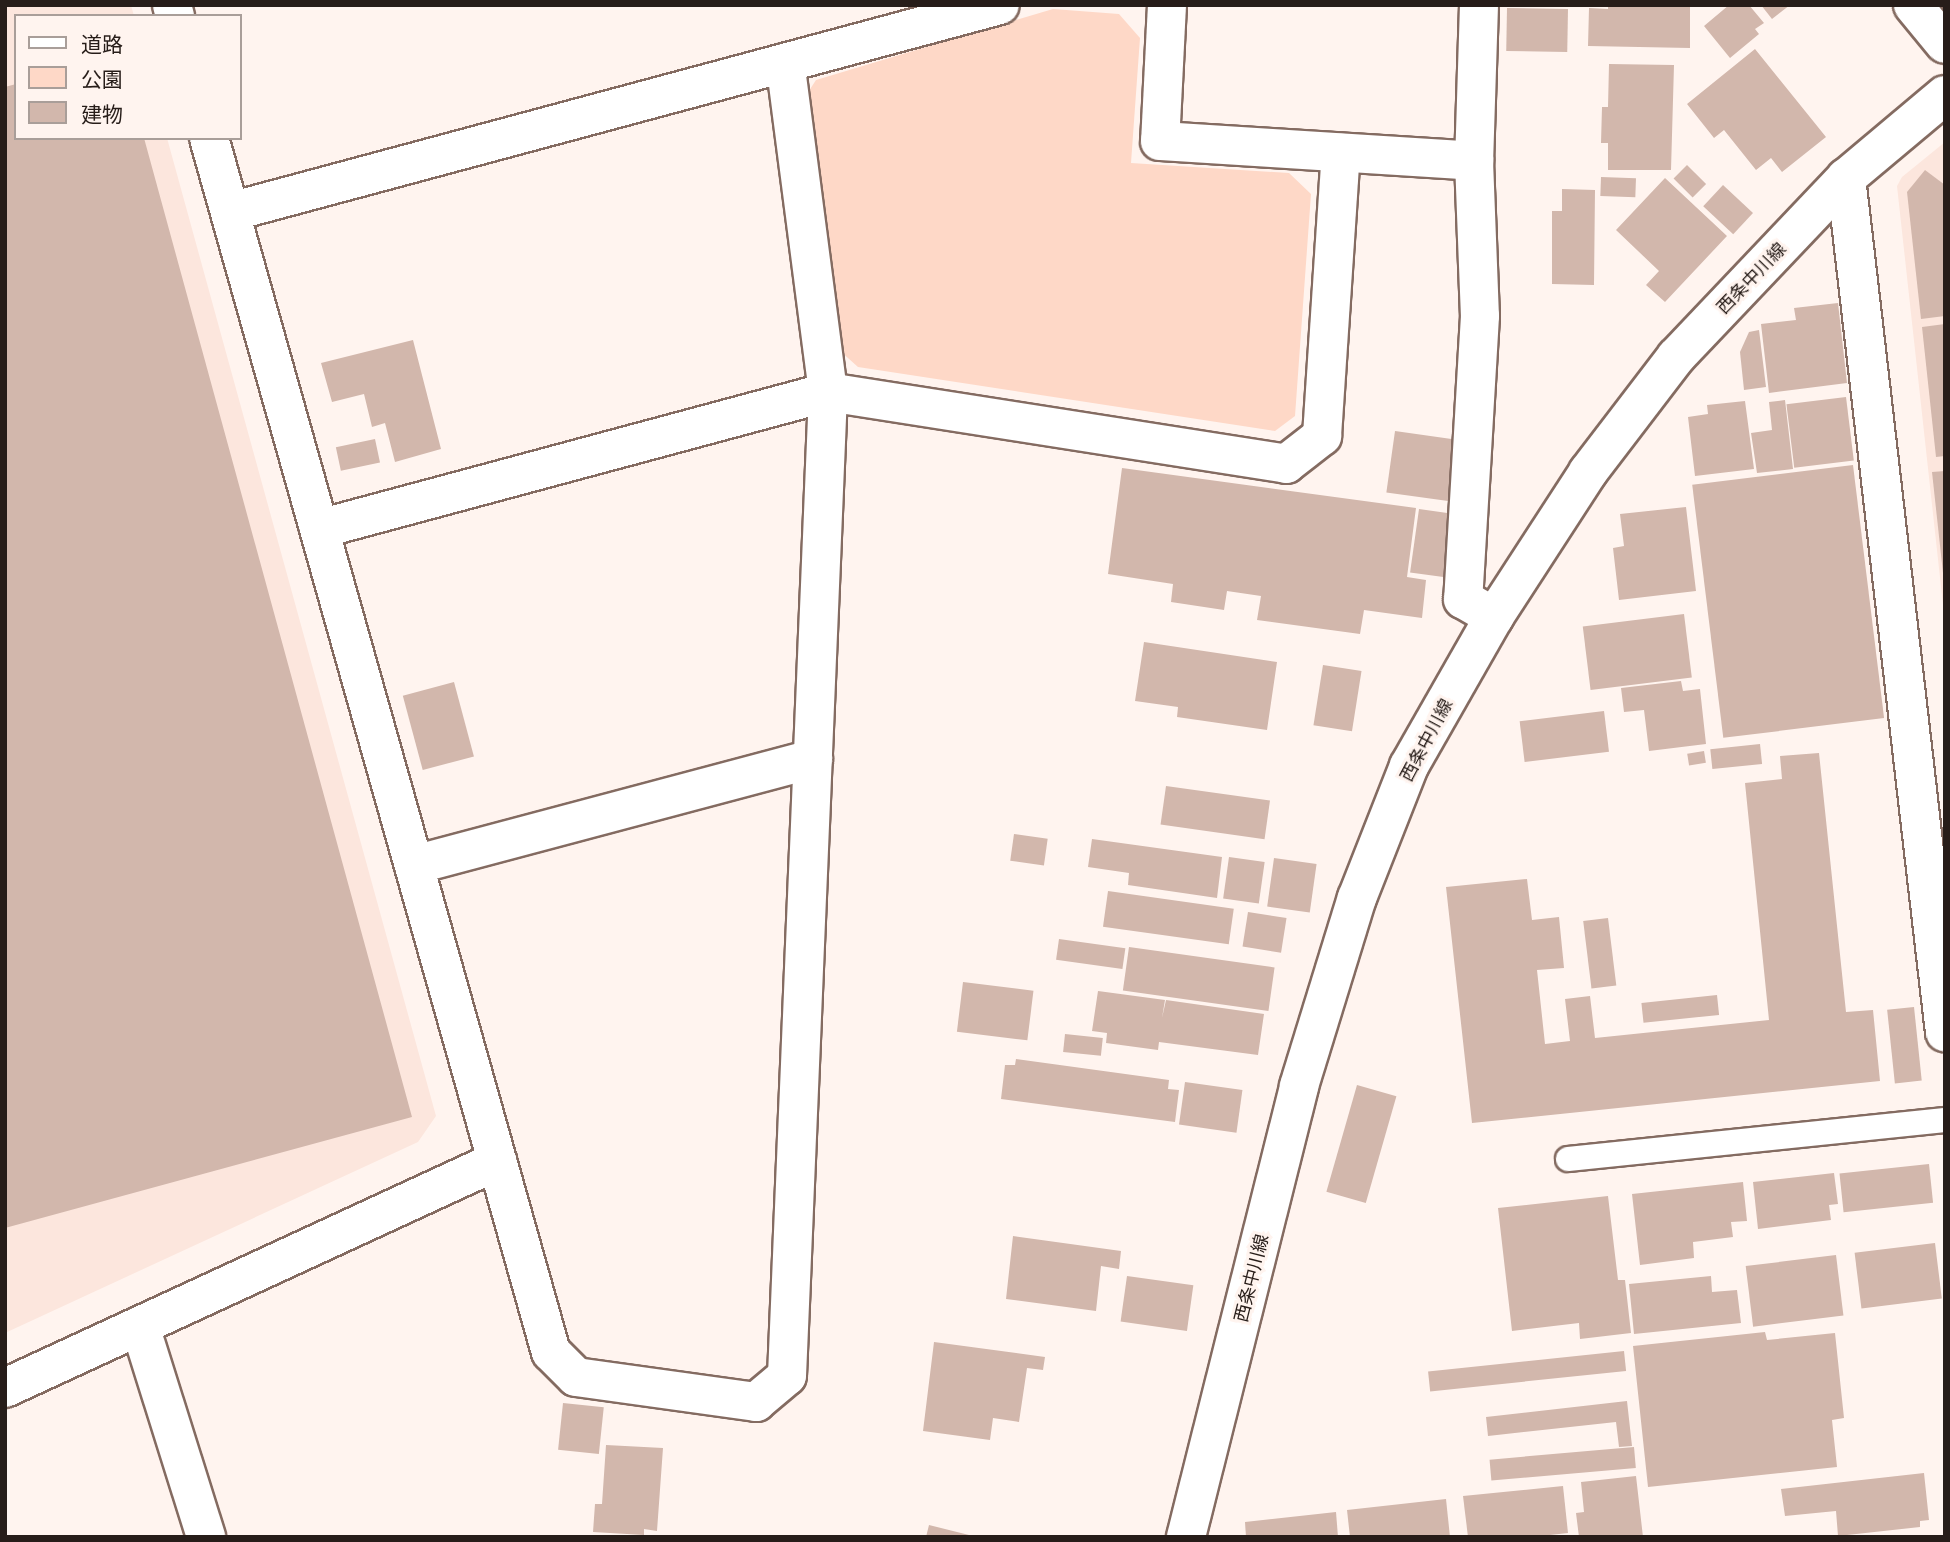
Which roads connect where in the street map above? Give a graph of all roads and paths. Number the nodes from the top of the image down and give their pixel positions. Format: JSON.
{"nodes":[{"id":1,"x":1000,"y":5,"type":"edge"},
{"id":2,"x":1167,"y":5,"type":"edge"},
{"id":3,"x":1479,"y":5,"type":"edge"},
{"id":4,"x":1913,"y":5,"type":"edge"},
{"id":5,"x":1945,"y":44,"type":"edge"},
{"id":6,"x":785,"y":64,"type":"junction"},
{"id":7,"x":1945,"y":95,"type":"edge"},
{"id":8,"x":210,"y":140,"type":"edge"},
{"id":9,"x":1341,"y":153,"type":"junction"},
{"id":10,"x":1474,"y":161,"type":"junction"},
{"id":11,"x":1846,"y":178,"type":"junction"},
{"id":12,"x":230,"y":212,"type":"junction"},
{"id":13,"x":828,"y":392,"type":"junction"},
{"id":14,"x":319,"y":529,"type":"junction"},
{"id":15,"x":1494,"y":617,"type":"junction"},
{"id":16,"x":813,"y":760,"type":"junction"},
{"id":17,"x":414,"y":865,"type":"junction"},
{"id":18,"x":1945,"y":1032,"type":"edge"},
{"id":19,"x":1945,"y":1120,"type":"edge"},
{"id":20,"x":1568,"y":1159,"type":"dead end"},
{"id":21,"x":496,"y":1161,"type":"junction"},
{"id":22,"x":140,"y":1326,"type":"junction"},
{"id":23,"x":5,"y":1388,"type":"edge"},
{"id":24,"x":206,"y":1537,"type":"edge"},
{"id":25,"x":1186,"y":1537,"type":"edge"}],
"edges":[{"from":1,"to":6,"type":"street"},
{"from":2,"to":9,"type":"street"},
{"from":3,"to":10,"type":"street"},
{"from":4,"to":5,"type":"street"},
{"from":6,"to":12,"type":"street"},
{"from":6,"to":13,"type":"street"},
{"from":7,"to":11,"type":"street","name":"西条中川線"},
{"from":8,"to":12,"type":"street"},
{"from":9,"to":10,"type":"street"},
{"from":9,"to":13,"type":"street"},
{"from":10,"to":15,"type":"street"},
{"from":11,"to":15,"type":"street","name":"西条中川線"},
{"from":11,"to":18,"type":"street"},
{"from":12,"to":14,"type":"street"},
{"from":13,"to":14,"type":"street"},
{"from":13,"to":16,"type":"street"},
{"from":14,"to":17,"type":"street"},
{"from":15,"to":25,"type":"street","name":"西条中川線"},
{"from":16,"to":17,"type":"street"},
{"from":16,"to":21,"type":"street"},
{"from":17,"to":21,"type":"street"},
{"from":19,"to":20,"type":"lane"},
{"from":21,"to":22,"type":"street"},
{"from":22,"to":23,"type":"street"},
{"from":22,"to":24,"type":"street"}]}
